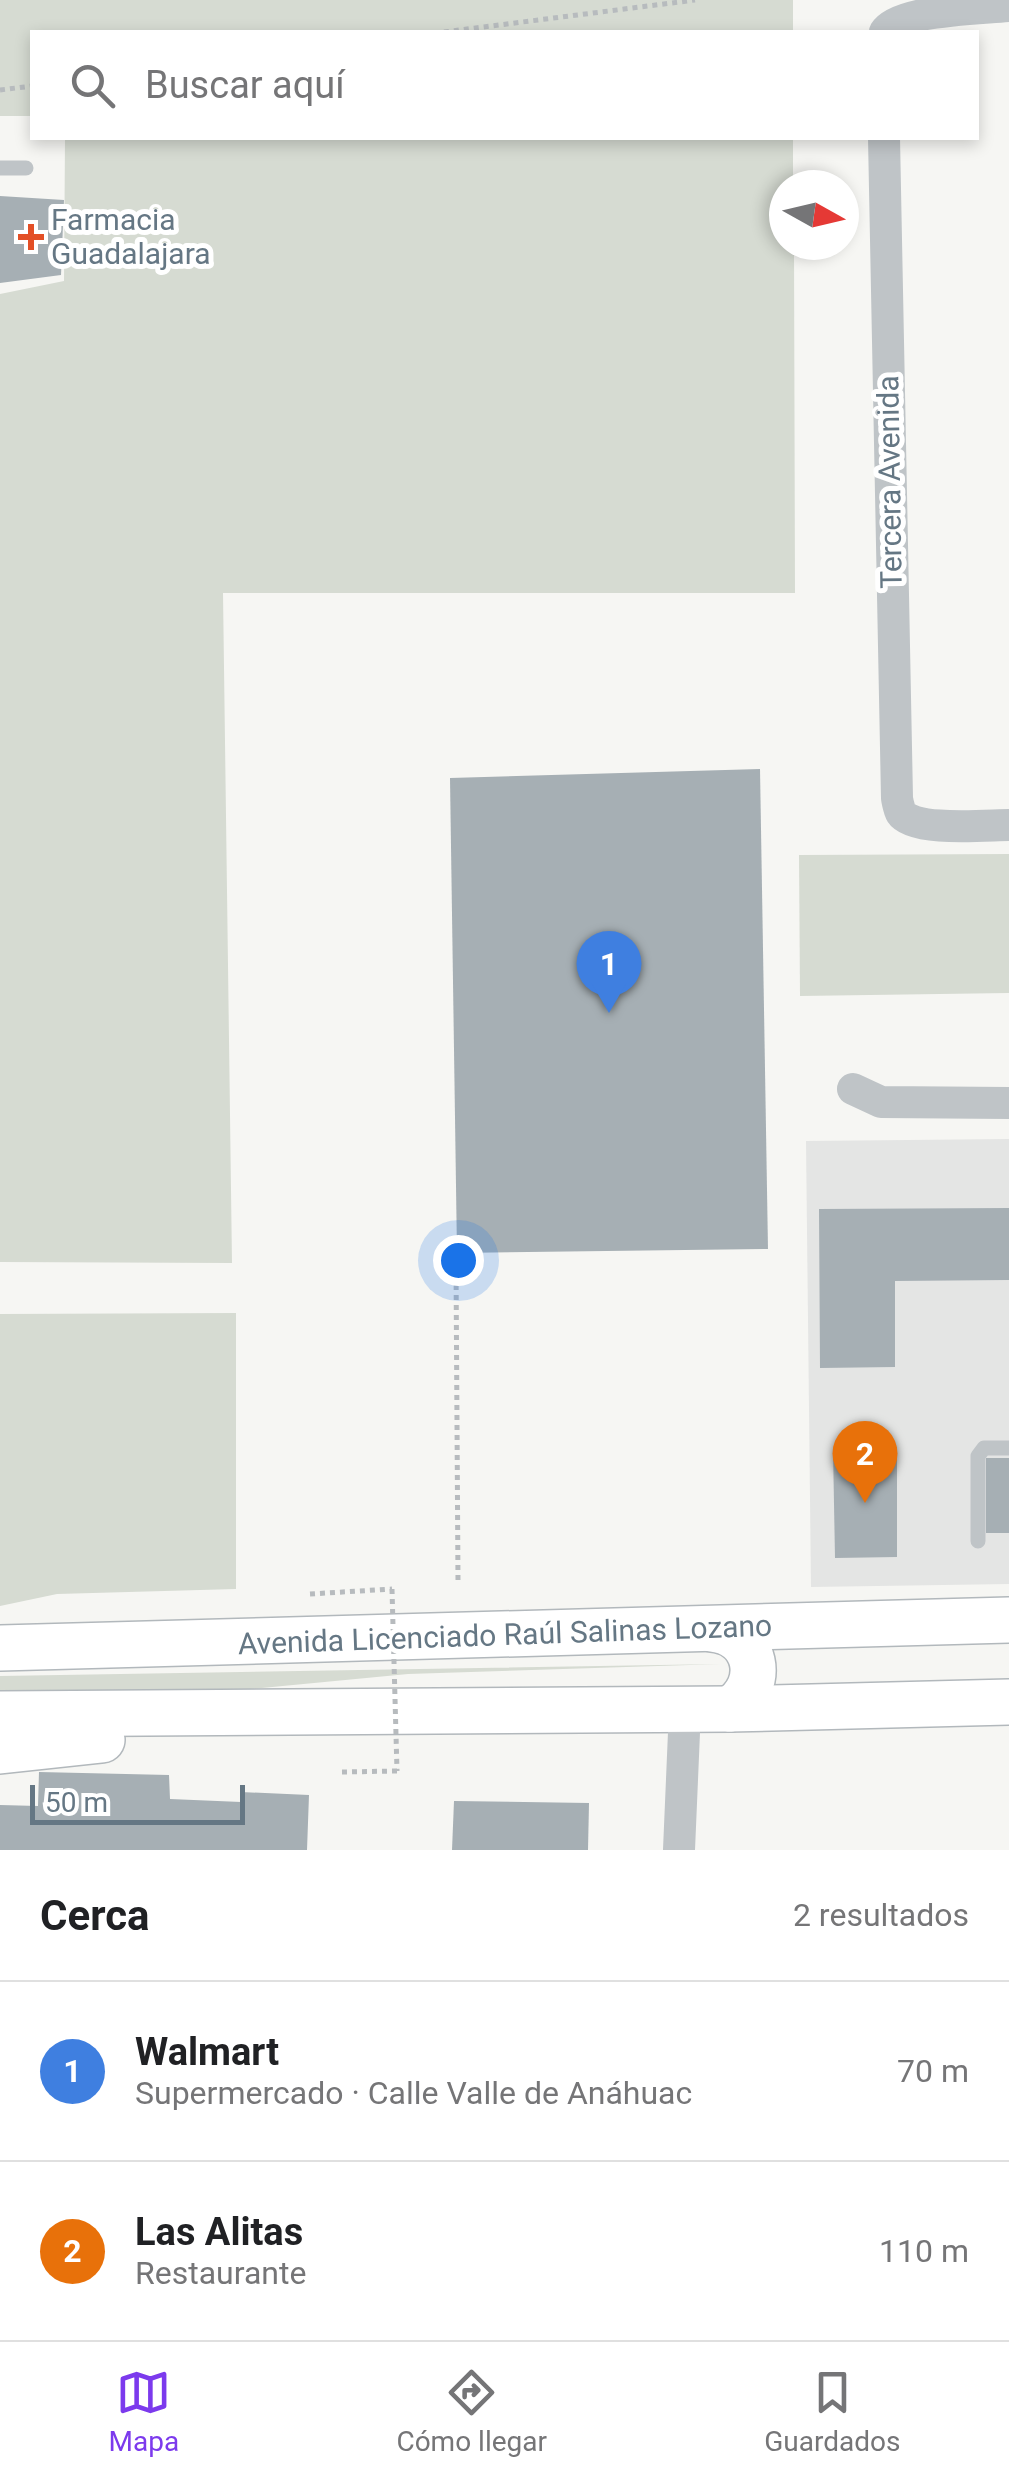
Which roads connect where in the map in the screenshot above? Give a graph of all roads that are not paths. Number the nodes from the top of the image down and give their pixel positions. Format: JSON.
{"nodes":[{"id":1,"x":1009,"y":6,"type":"edge"},
{"id":2,"x":887,"y":28,"type":"edge"},
{"id":3,"x":884,"y":140,"type":"edge"},
{"id":4,"x":0,"y":168,"type":"edge"},
{"id":5,"x":26,"y":168,"type":"dead end"},
{"id":6,"x":1009,"y":825,"type":"edge"},
{"id":7,"x":853,"y":1089,"type":"dead end"},
{"id":8,"x":1009,"y":1103,"type":"edge"},
{"id":9,"x":1009,"y":1448,"type":"edge"},
{"id":10,"x":978,"y":1542,"type":"dead end"},
{"id":11,"x":1009,"y":1620,"type":"edge"},
{"id":12,"x":712,"y":1629,"type":"junction"},
{"id":13,"x":0,"y":1648,"type":"edge"},
{"id":14,"x":1009,"y":1702,"type":"edge"},
{"id":15,"x":685,"y":1709,"type":"junction"},
{"id":16,"x":730,"y":1709,"type":"junction"},
{"id":17,"x":245,"y":1713,"type":"junction"},
{"id":18,"x":0,"y":1714,"type":"edge"},
{"id":19,"x":0,"y":1751,"type":"edge"},
{"id":20,"x":680,"y":1850,"type":"edge"}],
"edges":[{"from":1,"to":2,"type":"street"},
{"from":3,"to":6,"type":"street","name":"Tercera Avenida"},
{"from":4,"to":5,"type":"lane"},
{"from":7,"to":8,"type":"street"},
{"from":9,"to":10,"type":"lane"},
{"from":11,"to":12,"type":"main road","name":"Avenida Licenciado Raúl Salinas Lozano"},
{"from":12,"to":13,"type":"main road","name":"Avenida Licenciado Raúl Salinas Lozano"},
{"from":12,"to":16,"type":"main road"},
{"from":14,"to":16,"type":"main road"},
{"from":15,"to":16,"type":"main road"},
{"from":15,"to":17,"type":"main road"},
{"from":15,"to":20,"type":"street"},
{"from":17,"to":18,"type":"main road"},
{"from":17,"to":19,"type":"main road"}]}
